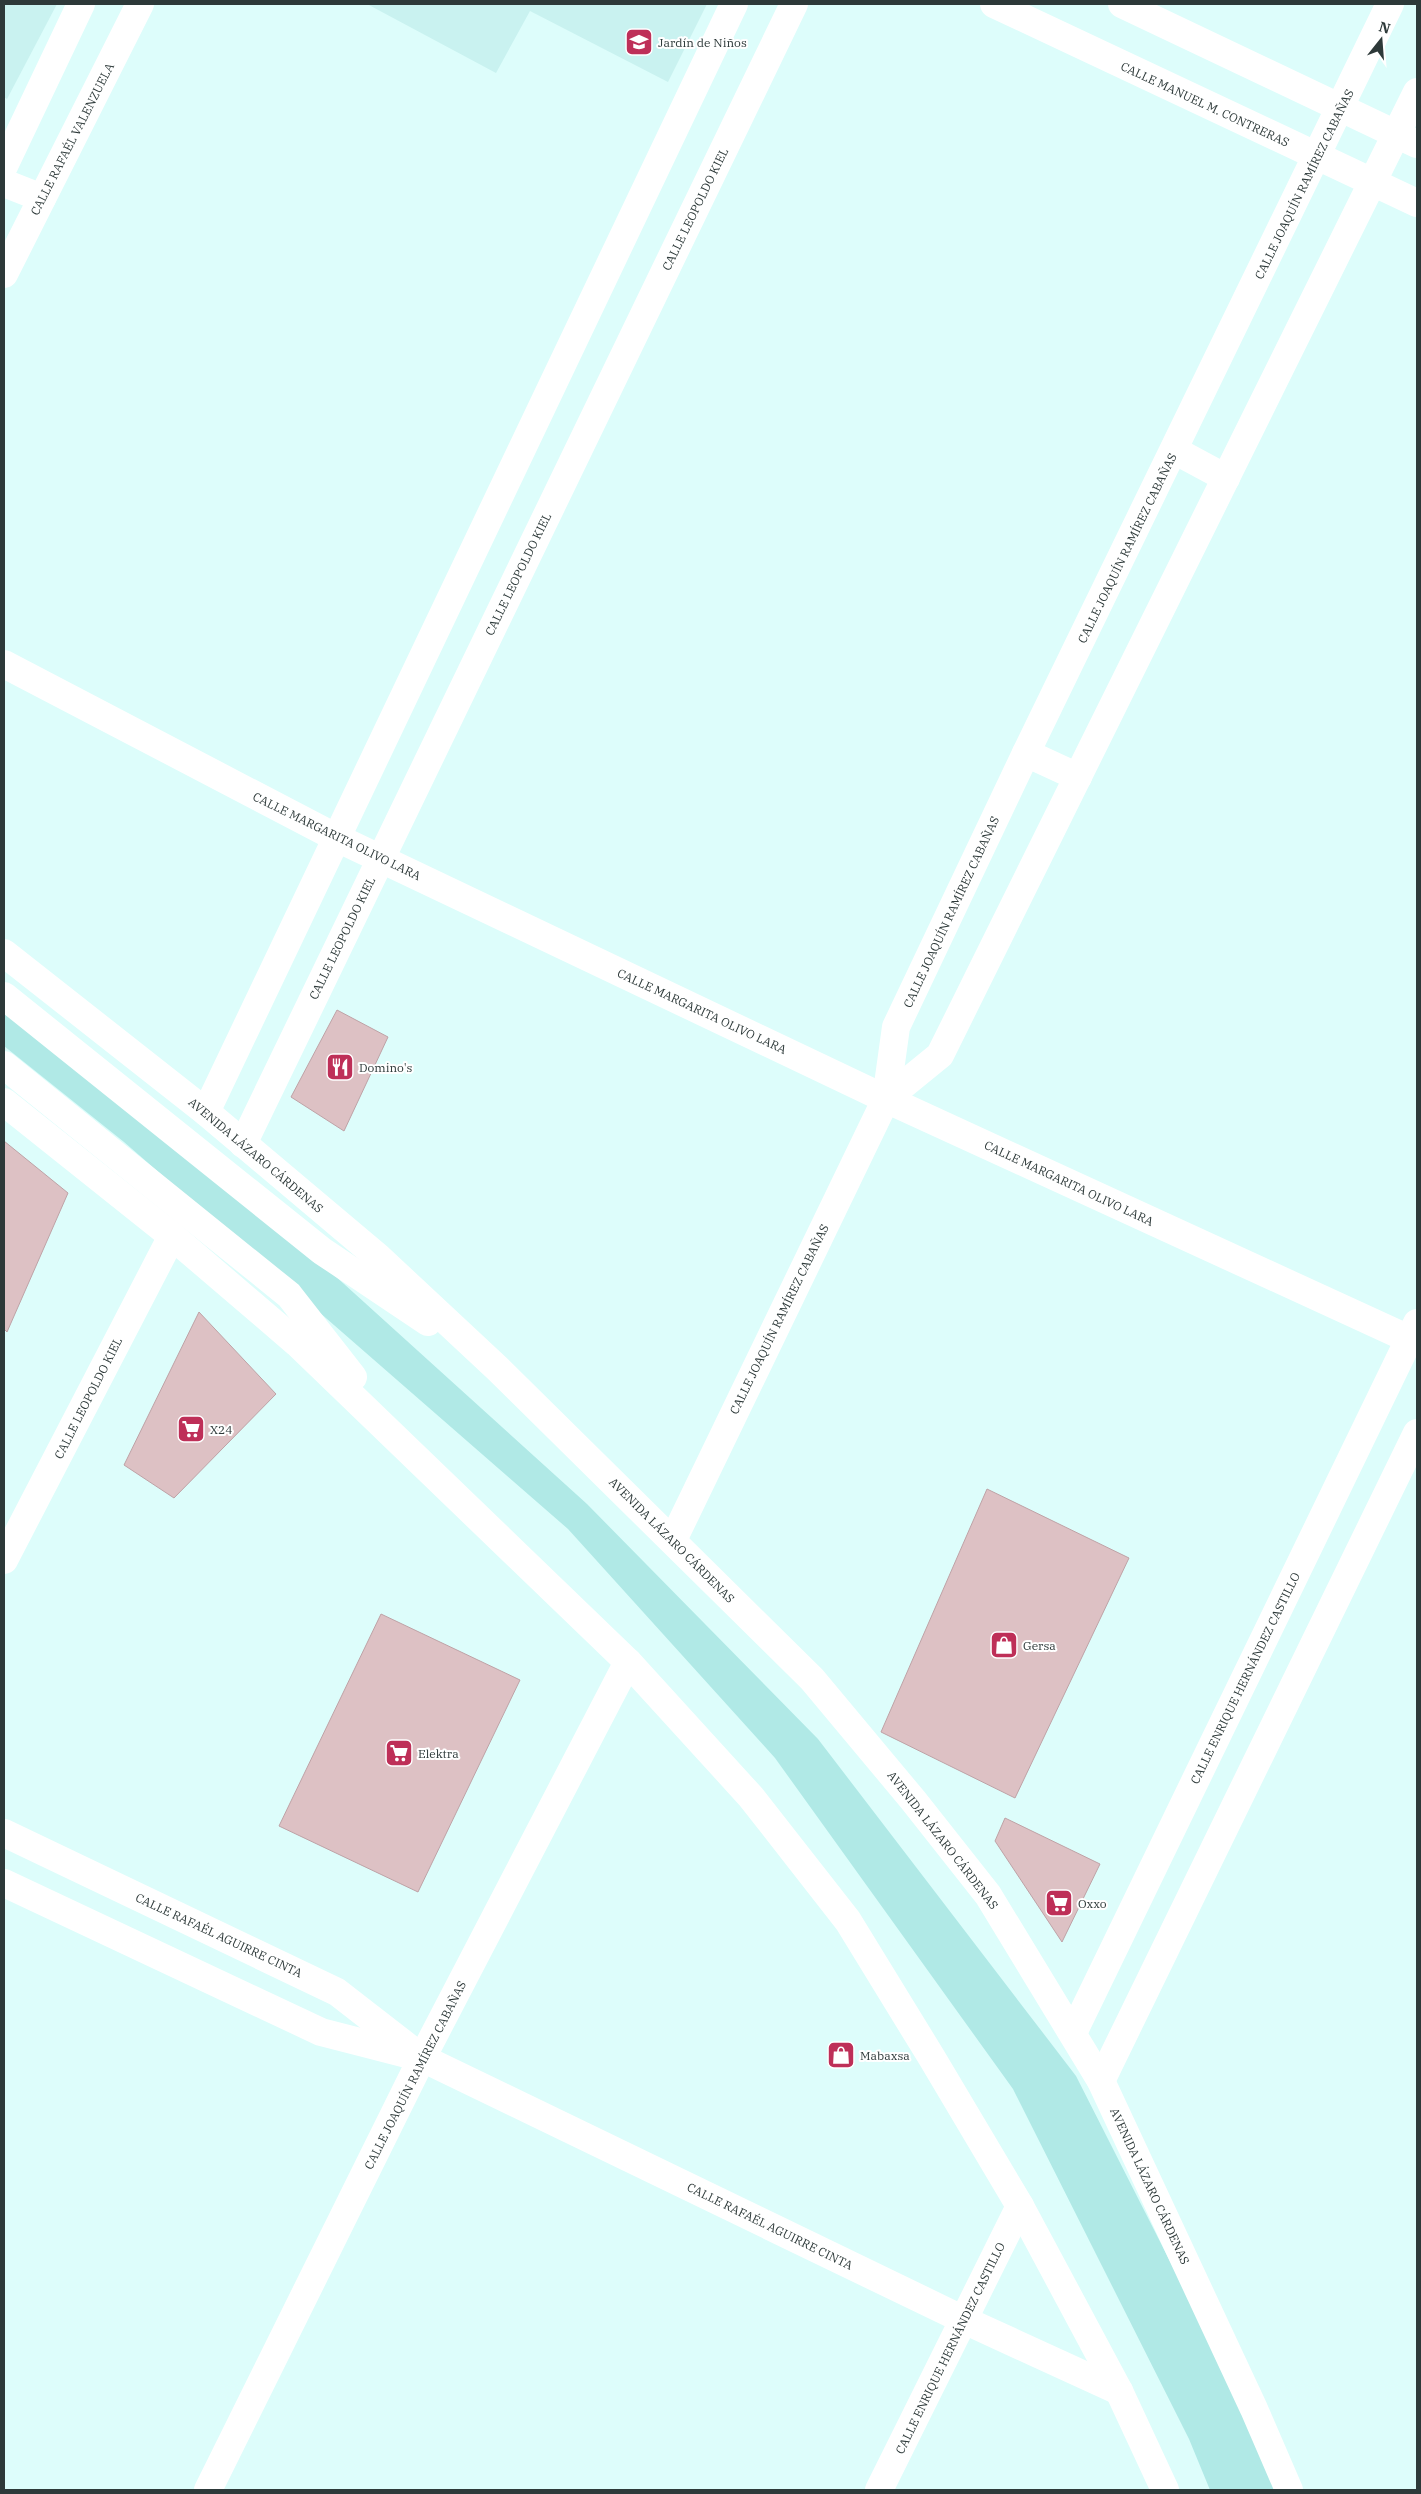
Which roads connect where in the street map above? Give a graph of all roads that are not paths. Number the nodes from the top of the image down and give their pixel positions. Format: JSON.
{"nodes":[{"id":1,"x":81,"y":4,"type":"edge"},
{"id":2,"x":140,"y":4,"type":"edge"},
{"id":3,"x":734,"y":4,"type":"edge"},
{"id":4,"x":794,"y":4,"type":"edge"},
{"id":5,"x":994,"y":4,"type":"edge"},
{"id":6,"x":1122,"y":4,"type":"edge"},
{"id":7,"x":1390,"y":4,"type":"edge"},
{"id":8,"x":1417,"y":92,"type":"edge"},
{"id":9,"x":1340,"y":108,"type":"junction"},
{"id":10,"x":1407,"y":140,"type":"edge"},
{"id":11,"x":1317,"y":157,"type":"junction"},
{"id":12,"x":4,"y":166,"type":"edge"},
{"id":13,"x":4,"y":183,"type":"edge"},
{"id":14,"x":1373,"y":183,"type":"junction"},
{"id":15,"x":42,"y":198,"type":"junction"},
{"id":16,"x":1417,"y":203,"type":"edge"},
{"id":17,"x":4,"y":274,"type":"edge"},
{"id":18,"x":1174,"y":450,"type":"junction"},
{"id":19,"x":1226,"y":478,"type":"junction"},
{"id":20,"x":4,"y":664,"type":"edge"},
{"id":21,"x":1026,"y":753,"type":"junction"},
{"id":22,"x":1078,"y":777,"type":"junction"},
{"id":23,"x":337,"y":838,"type":"junction"},
{"id":24,"x":381,"y":858,"type":"junction"},
{"id":25,"x":4,"y":953,"type":"edge"},
{"id":26,"x":4,"y":996,"type":"edge"},
{"id":27,"x":4,"y":1065,"type":"edge"},
{"id":28,"x":886,"y":1099,"type":"junction"},
{"id":29,"x":4,"y":1102,"type":"edge"},
{"id":30,"x":206,"y":1112,"type":"junction"},
{"id":31,"x":244,"y":1144,"type":"junction"},
{"id":32,"x":172,"y":1236,"type":"junction"},
{"id":33,"x":1415,"y":1338,"type":"edge"},
{"id":34,"x":498,"y":1369,"type":"junction"},
{"id":35,"x":1417,"y":1433,"type":"edge"},
{"id":36,"x":410,"y":1451,"type":"junction"},
{"id":37,"x":673,"y":1540,"type":"junction"},
{"id":38,"x":4,"y":1560,"type":"edge"},
{"id":39,"x":628,"y":1662,"type":"junction"},
{"id":40,"x":4,"y":1833,"type":"edge"},
{"id":41,"x":4,"y":1883,"type":"edge"},
{"id":42,"x":1073,"y":2033,"type":"junction"},
{"id":43,"x":422,"y":2058,"type":"junction"},
{"id":44,"x":1101,"y":2081,"type":"junction"},
{"id":45,"x":1020,"y":2206,"type":"junction"},
{"id":46,"x":964,"y":2320,"type":"junction"},
{"id":47,"x":1119,"y":2391,"type":"junction"},
{"id":48,"x":208,"y":2490,"type":"edge"},
{"id":49,"x":879,"y":2490,"type":"edge"},
{"id":50,"x":1165,"y":2490,"type":"edge"},
{"id":51,"x":1289,"y":2490,"type":"edge"}],
"edges":[{"from":1,"to":12,"type":"main road"},
{"from":2,"to":15,"type":"main road","name":"CALLE RAFAÉL VALENZUELA"},
{"from":3,"to":23,"type":"main road"},
{"from":4,"to":24,"type":"main road","name":"CALLE LEOPOLDO KIEL"},
{"from":5,"to":11,"type":"main road","name":"CALLE MANUEL M. CONTRERAS"},
{"from":6,"to":9,"type":"main road"},
{"from":7,"to":9,"type":"main road","name":"CALLE JOAQUÍN RAMÍREZ CABAÑAS"},
{"from":8,"to":10,"type":"main road","name":"CALLE JOAQUÍN RAMÍREZ CABAÑAS"},
{"from":9,"to":10,"type":"main road"},
{"from":9,"to":11,"type":"main road","name":"CALLE JOAQUÍN RAMÍREZ CABAÑAS"},
{"from":10,"to":14,"type":"main road","name":"CALLE JOAQUÍN RAMÍREZ CABAÑAS"},
{"from":11,"to":14,"type":"main road","name":"CALLE MANUEL M. CONTRERAS"},
{"from":11,"to":18,"type":"main road","name":"CALLE JOAQUÍN RAMÍREZ CABAÑAS"},
{"from":13,"to":15,"type":"main road"},
{"from":14,"to":16,"type":"main road","name":"CALLE MANUEL M. CONTRERAS"},
{"from":14,"to":19,"type":"main road","name":"CALLE JOAQUÍN RAMÍREZ CABAÑAS"},
{"from":15,"to":17,"type":"main road","name":"CALLE RAFAÉL VALENZUELA"},
{"from":18,"to":19,"type":"main road"},
{"from":18,"to":21,"type":"main road","name":"CALLE JOAQUÍN RAMÍREZ CABAÑAS"},
{"from":19,"to":22,"type":"main road","name":"CALLE JOAQUÍN RAMÍREZ CABAÑAS"},
{"from":20,"to":23,"type":"main road","name":"CALLE MARGARITA OLIVO LARA"},
{"from":21,"to":22,"type":"main road"},
{"from":21,"to":28,"type":"main road","name":"CALLE JOAQUÍN RAMÍREZ CABAÑAS"},
{"from":22,"to":28,"type":"main road","name":"CALLE JOAQUÍN RAMÍREZ CABAÑAS"},
{"from":23,"to":24,"type":"main road","name":"CALLE MARGARITA OLIVO LARA"},
{"from":23,"to":30,"type":"main road"},
{"from":24,"to":28,"type":"main road","name":"CALLE MARGARITA OLIVO LARA"},
{"from":24,"to":31,"type":"main road","name":"CALLE LEOPOLDO KIEL"},
{"from":25,"to":30,"type":"main road","name":"AVENIDA LÁZARO CÁRDENAS"},
{"from":26,"to":34,"type":"main road","name":"AVENIDA LÁZARO CÁRDENAS"},
{"from":27,"to":36,"type":"main road"},
{"from":28,"to":33,"type":"main road","name":"CALLE MARGARITA OLIVO LARA"},
{"from":28,"to":37,"type":"main road","name":"CALLE JOAQUÍN RAMÍREZ CABAÑAS"},
{"from":29,"to":32,"type":"main road"},
{"from":30,"to":31,"type":"main road","name":"AVENIDA LÁZARO CÁRDENAS"},
{"from":31,"to":34,"type":"main road","name":"AVENIDA LÁZARO CÁRDENAS"},
{"from":32,"to":36,"type":"main road"},
{"from":32,"to":38,"type":"main road","name":"CALLE LEOPOLDO KIEL"},
{"from":33,"to":42,"type":"main road","name":"CALLE ENRIQUE HERNÁNDEZ CASTILLO"},
{"from":34,"to":37,"type":"main road","name":"AVENIDA LÁZARO CÁRDENAS"},
{"from":35,"to":44,"type":"main road"},
{"from":36,"to":39,"type":"main road"},
{"from":37,"to":42,"type":"main road","name":"AVENIDA LÁZARO CÁRDENAS"},
{"from":39,"to":43,"type":"main road","name":"CALLE JOAQUÍN RAMÍREZ CABAÑAS"},
{"from":39,"to":45,"type":"main road"},
{"from":40,"to":43,"type":"main road","name":"CALLE RAFAÉL AGUIRRE CINTA"},
{"from":41,"to":43,"type":"main road","name":"CALLE RAFAÉL AGUIRRE CINTA"},
{"from":42,"to":44,"type":"main road","name":"AVENIDA LÁZARO CÁRDENAS"},
{"from":43,"to":46,"type":"main road","name":"CALLE RAFAÉL AGUIRRE CINTA"},
{"from":43,"to":48,"type":"main road","name":"CALLE JOAQUÍN RAMÍREZ CABAÑAS"},
{"from":44,"to":51,"type":"main road","name":"AVENIDA LÁZARO CÁRDENAS"},
{"from":45,"to":46,"type":"main road","name":"CALLE ENRIQUE HERNÁNDEZ CASTILLO"},
{"from":45,"to":47,"type":"main road"},
{"from":46,"to":47,"type":"main road","name":"CALLE RAFAÉL AGUIRRE CINTA"},
{"from":46,"to":49,"type":"main road","name":"CALLE ENRIQUE HERNÁNDEZ CASTILLO"},
{"from":47,"to":50,"type":"main road"}]}
